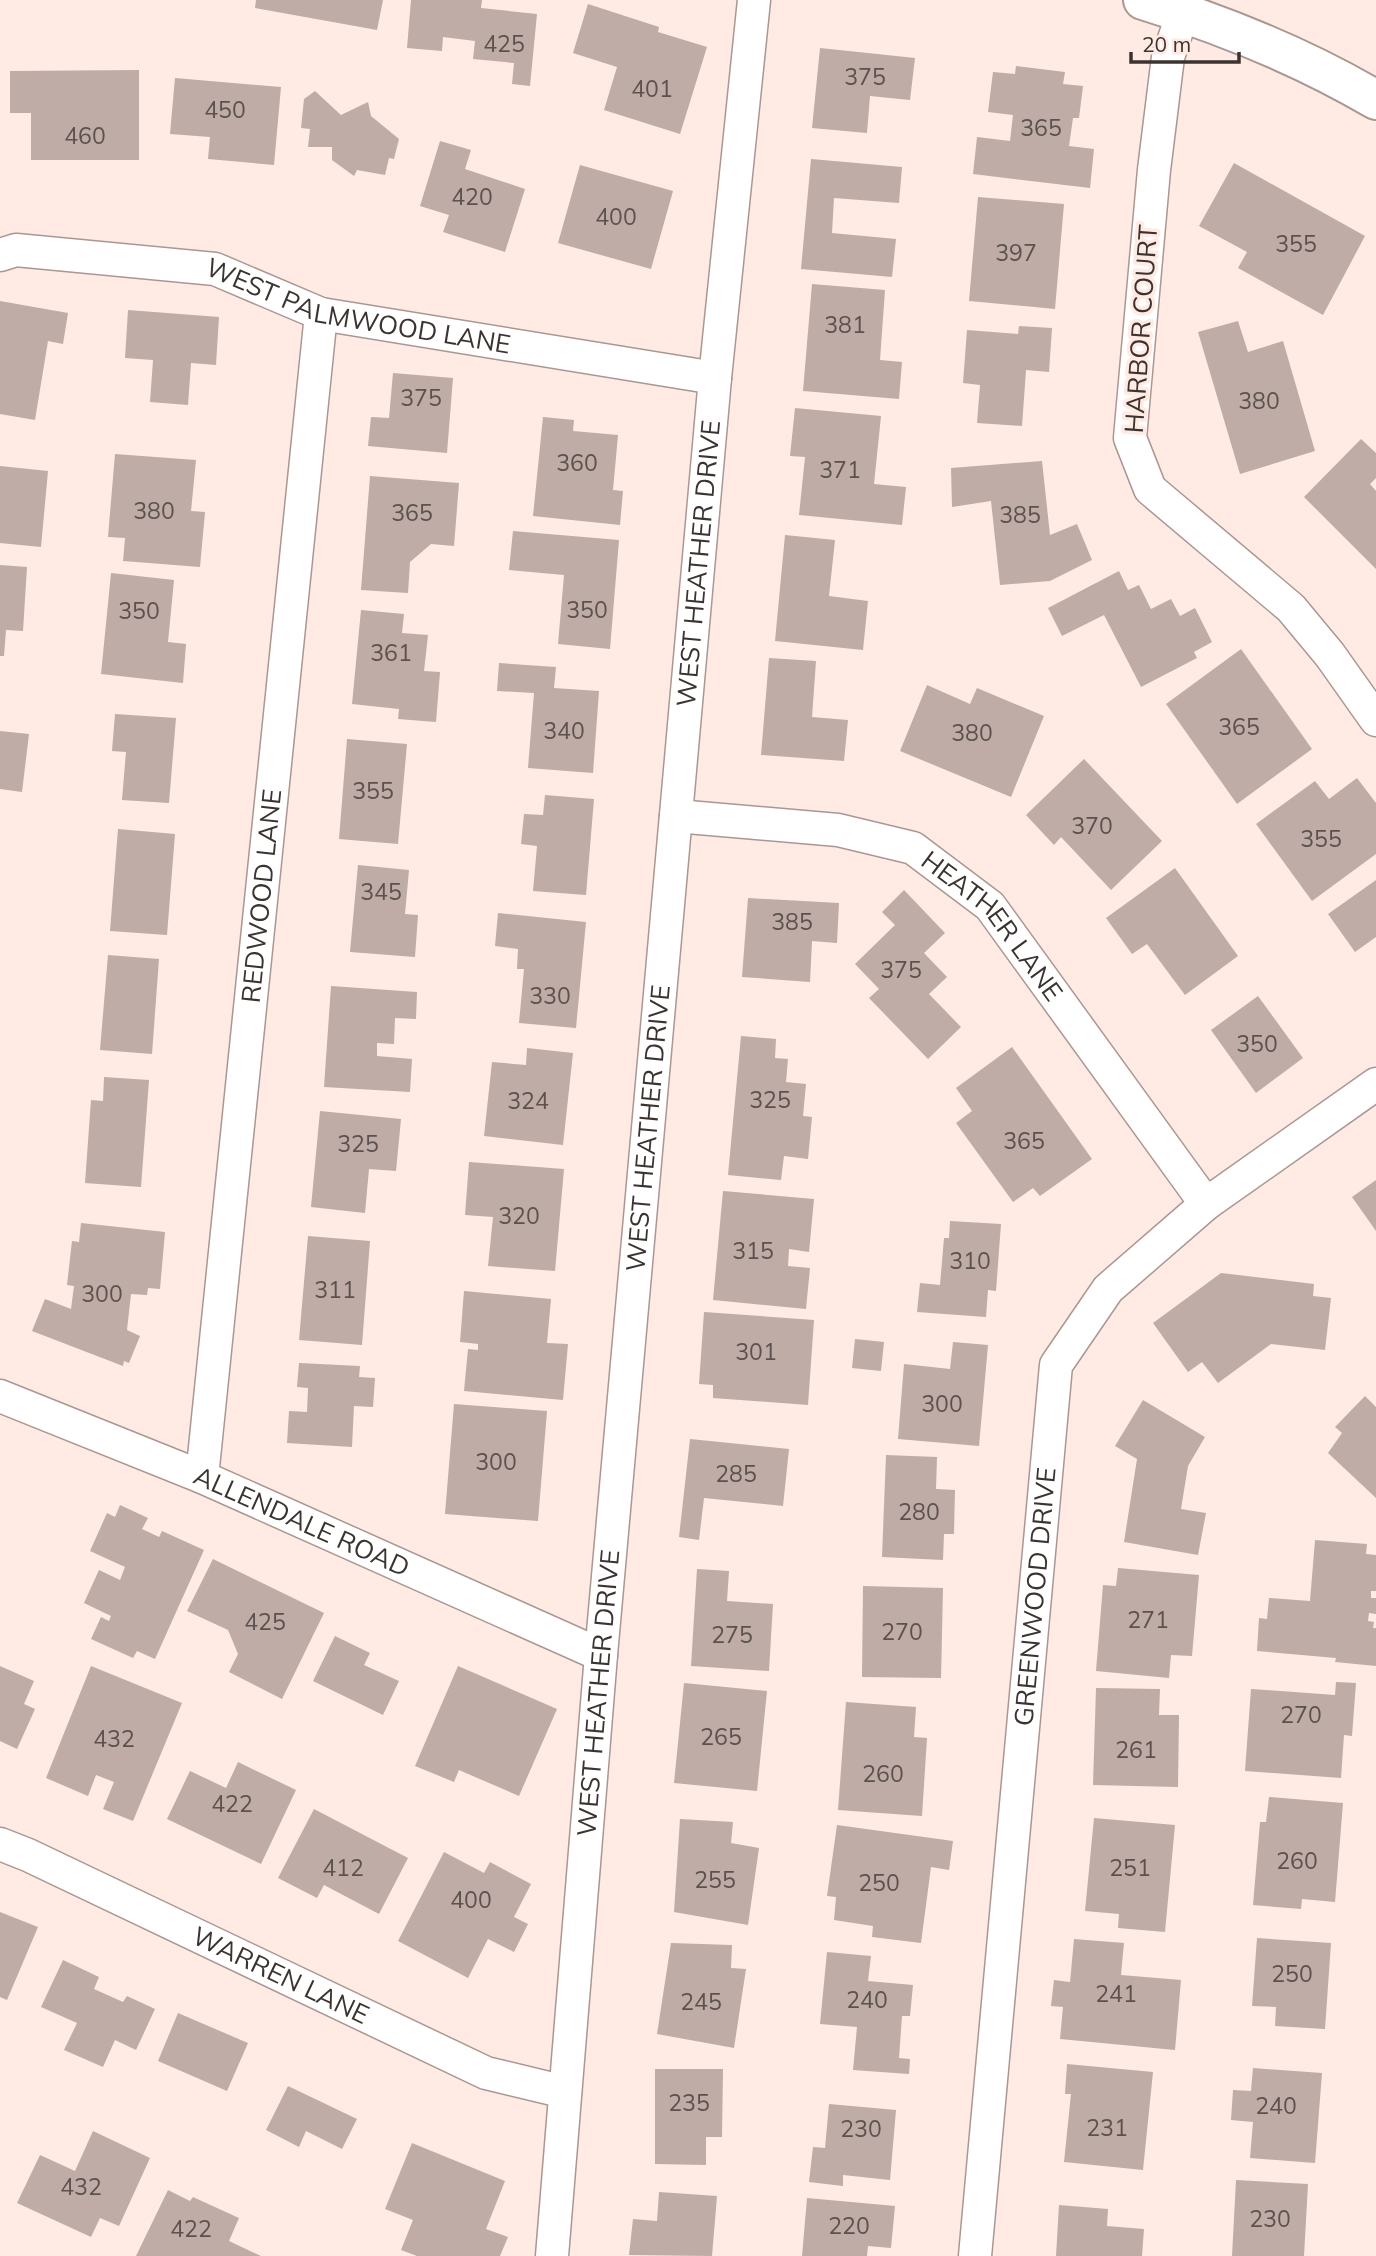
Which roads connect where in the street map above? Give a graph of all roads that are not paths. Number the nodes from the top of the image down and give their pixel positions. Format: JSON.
{"nodes":[{"id":1,"x":754,"y":0,"type":"edge"},
{"id":2,"x":1143,"y":0,"type":"edge"},
{"id":3,"x":1183,"y":13,"type":"junction"},
{"id":4,"x":1376,"y":100,"type":"edge"},
{"id":5,"x":0,"y":254,"type":"edge"},
{"id":6,"x":321,"y":314,"type":"junction"},
{"id":7,"x":715,"y":378,"type":"junction"},
{"id":8,"x":1376,"y":720,"type":"edge"},
{"id":9,"x":676,"y":816,"type":"junction"},
{"id":10,"x":1376,"y":1084,"type":"edge"},
{"id":11,"x":1206,"y":1204,"type":"junction"},
{"id":12,"x":0,"y":1396,"type":"edge"},
{"id":13,"x":202,"y":1477,"type":"junction"},
{"id":14,"x":601,"y":1655,"type":"junction"},
{"id":15,"x":0,"y":1844,"type":"edge"},
{"id":16,"x":565,"y":2092,"type":"junction"},
{"id":17,"x":552,"y":2256,"type":"edge"},
{"id":18,"x":975,"y":2256,"type":"edge"}],
"edges":[{"from":1,"to":7,"type":"street","name":"WEST HEATHER DRIVE"},
{"from":2,"to":3,"type":"street"},
{"from":3,"to":4,"type":"street"},
{"from":3,"to":8,"type":"street","name":"HARBOR COURT"},
{"from":5,"to":6,"type":"street","name":"WEST PALMWOOD LANE"},
{"from":6,"to":7,"type":"street","name":"WEST PALMWOOD LANE"},
{"from":6,"to":13,"type":"street","name":"REDWOOD LANE"},
{"from":7,"to":9,"type":"street","name":"WEST HEATHER DRIVE"},
{"from":9,"to":11,"type":"street","name":"HEATHER LANE"},
{"from":9,"to":14,"type":"street","name":"WEST HEATHER DRIVE"},
{"from":10,"to":11,"type":"street","name":"GREENWOOD DRIVE"},
{"from":11,"to":18,"type":"street","name":"GREENWOOD DRIVE"},
{"from":12,"to":13,"type":"street","name":"ALLENDALE ROAD"},
{"from":13,"to":14,"type":"street","name":"ALLENDALE ROAD"},
{"from":14,"to":16,"type":"street","name":"WEST HEATHER DRIVE"},
{"from":15,"to":16,"type":"street","name":"WARREN LANE"},
{"from":16,"to":17,"type":"street","name":"WEST HEATHER DRIVE"}]}
